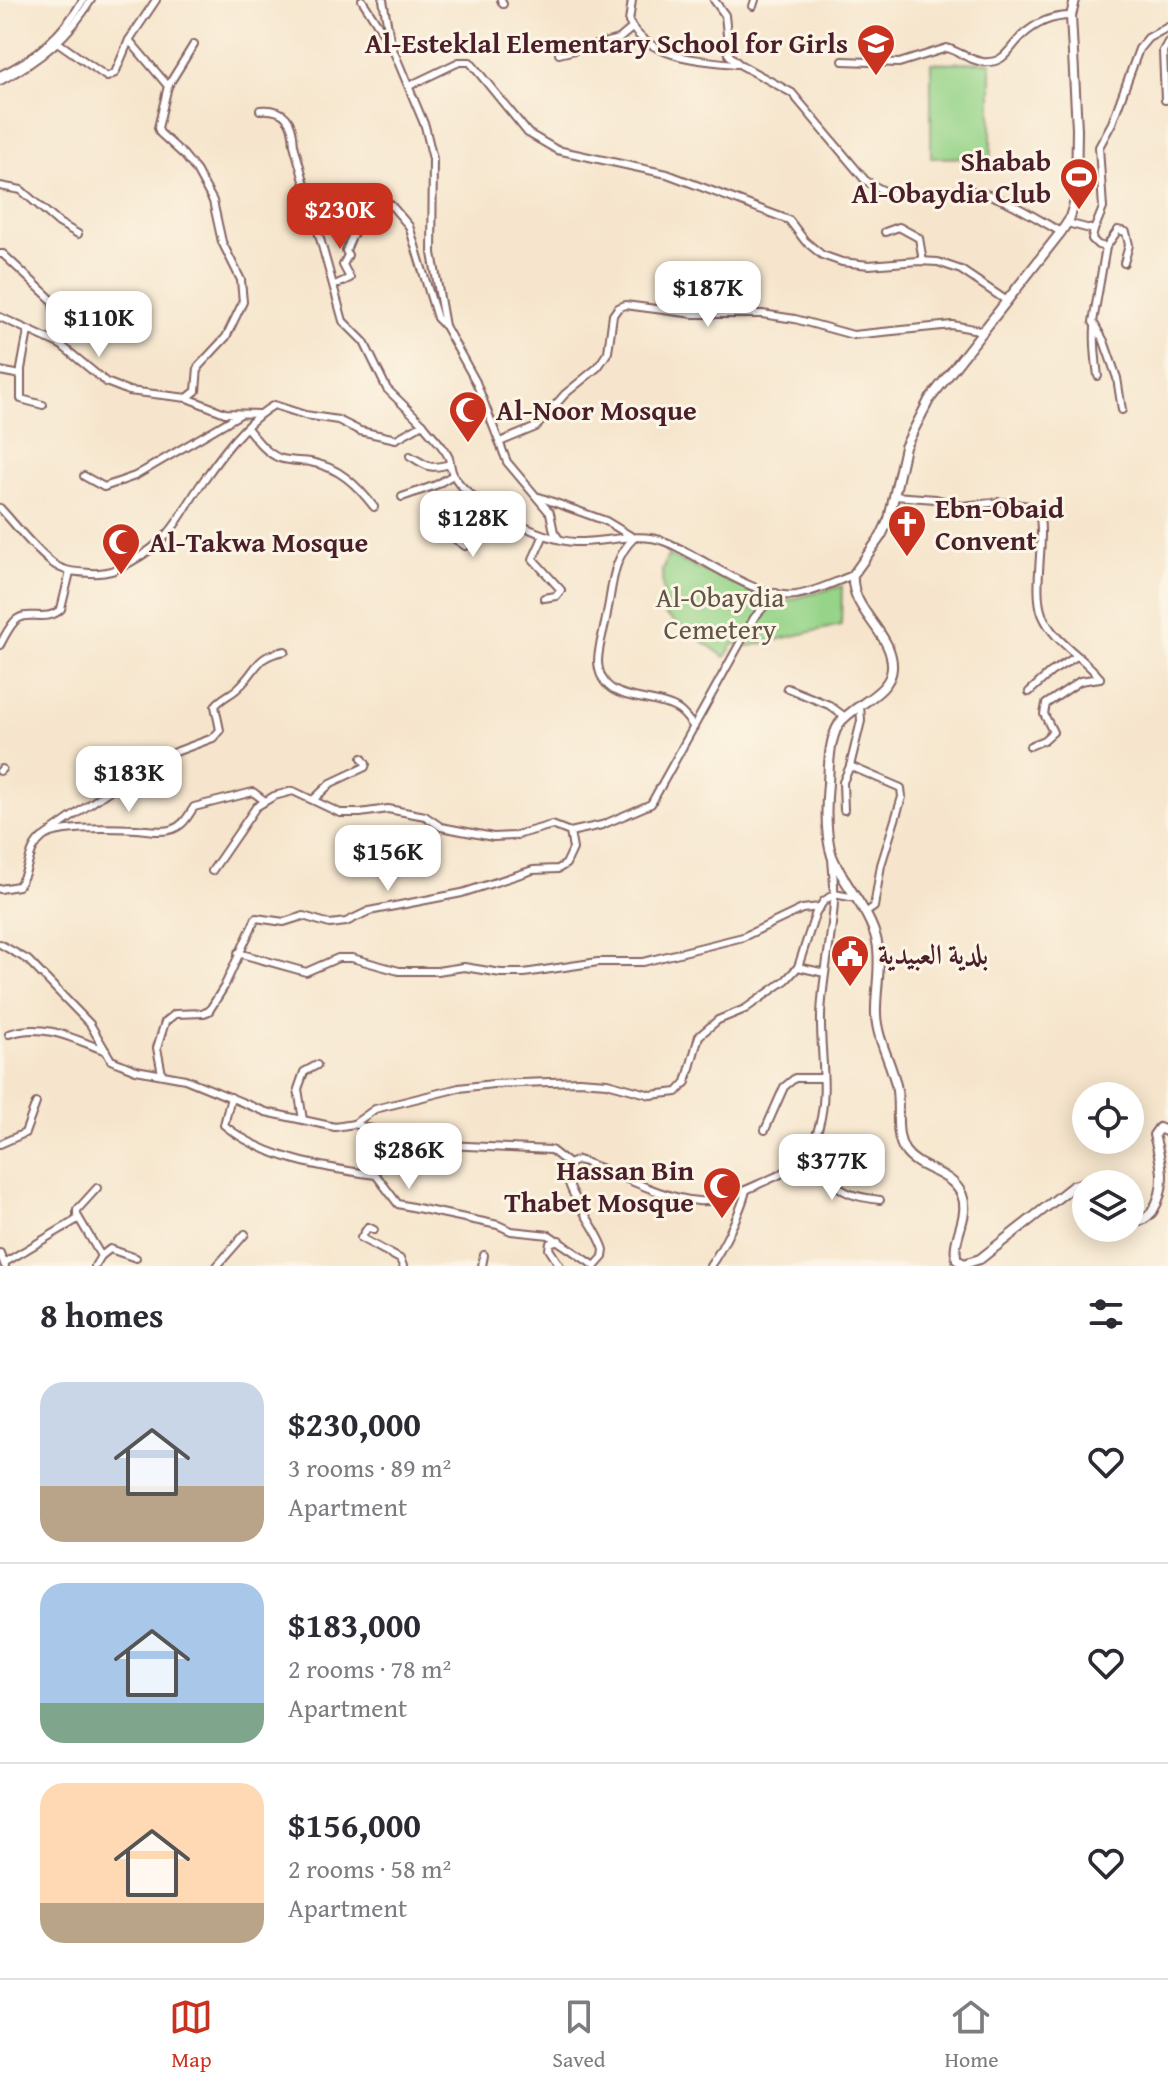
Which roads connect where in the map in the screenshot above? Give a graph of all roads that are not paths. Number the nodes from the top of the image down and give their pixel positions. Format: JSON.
{"nodes":[{"id":1,"x":71,"y":0,"type":"edge"},
{"id":2,"x":91,"y":0,"type":"edge"},
{"id":3,"x":156,"y":0,"type":"edge"},
{"id":4,"x":362,"y":0,"type":"edge"},
{"id":5,"x":383,"y":0,"type":"edge"},
{"id":6,"x":632,"y":0,"type":"edge"},
{"id":7,"x":714,"y":0,"type":"edge"},
{"id":8,"x":1075,"y":0,"type":"edge"},
{"id":9,"x":83,"y":6,"type":"edge"},
{"id":10,"x":1071,"y":16,"type":"junction"},
{"id":11,"x":1168,"y":27,"type":"edge"},
{"id":12,"x":632,"y":28,"type":"junction"},
{"id":13,"x":56,"y":40,"type":"junction"},
{"id":14,"x":129,"y":40,"type":"junction"},
{"id":15,"x":1168,"y":42,"type":"edge"},
{"id":16,"x":194,"y":44,"type":"dead end"},
{"id":17,"x":391,"y":45,"type":"junction"},
{"id":18,"x":559,"y":54,"type":"dead end"},
{"id":19,"x":843,"y":61,"type":"dead end"},
{"id":20,"x":739,"y":64,"type":"junction"},
{"id":21,"x":0,"y":75,"type":"edge"},
{"id":22,"x":0,"y":81,"type":"edge"},
{"id":23,"x":168,"y":86,"type":"junction"},
{"id":24,"x":409,"y":86,"type":"junction"},
{"id":25,"x":1165,"y":100,"type":"dead end"},
{"id":26,"x":260,"y":110,"type":"dead end"},
{"id":27,"x":0,"y":186,"type":"edge"},
{"id":28,"x":1067,"y":223,"type":"junction"},
{"id":29,"x":1094,"y":230,"type":"junction"},
{"id":30,"x":885,"y":232,"type":"dead end"},
{"id":31,"x":1061,"y":232,"type":"junction"},
{"id":32,"x":78,"y":234,"type":"dead end"},
{"id":33,"x":1106,"y":247,"type":"junction"},
{"id":34,"x":0,"y":254,"type":"edge"},
{"id":35,"x":923,"y":261,"type":"junction"},
{"id":36,"x":1124,"y":263,"type":"dead end"},
{"id":37,"x":335,"y":285,"type":"junction"},
{"id":38,"x":1007,"y":301,"type":"junction"},
{"id":39,"x":0,"y":317,"type":"edge"},
{"id":40,"x":445,"y":326,"type":"junction"},
{"id":41,"x":1095,"y":328,"type":"junction"},
{"id":42,"x":28,"y":331,"type":"junction"},
{"id":43,"x":984,"y":331,"type":"junction"},
{"id":44,"x":61,"y":345,"type":"junction"},
{"id":45,"x":0,"y":371,"type":"edge"},
{"id":46,"x":21,"y":375,"type":"junction"},
{"id":47,"x":1098,"y":376,"type":"dead end"},
{"id":48,"x":187,"y":398,"type":"junction"},
{"id":49,"x":43,"y":405,"type":"dead end"},
{"id":50,"x":1122,"y":410,"type":"dead end"},
{"id":51,"x":259,"y":414,"type":"junction"},
{"id":52,"x":239,"y":415,"type":"junction"},
{"id":53,"x":423,"y":424,"type":"junction"},
{"id":54,"x":247,"y":428,"type":"junction"},
{"id":55,"x":500,"y":442,"type":"junction"},
{"id":56,"x":410,"y":456,"type":"dead end"},
{"id":57,"x":450,"y":464,"type":"junction"},
{"id":58,"x":453,"y":475,"type":"junction"},
{"id":59,"x":84,"y":476,"type":"dead end"},
{"id":60,"x":536,"y":496,"type":"junction"},
{"id":61,"x":894,"y":496,"type":"junction"},
{"id":62,"x":402,"y":497,"type":"dead end"},
{"id":63,"x":374,"y":507,"type":"dead end"},
{"id":64,"x":0,"y":508,"type":"edge"},
{"id":65,"x":494,"y":511,"type":"junction"},
{"id":66,"x":438,"y":527,"type":"dead end"},
{"id":67,"x":544,"y":535,"type":"junction"},
{"id":68,"x":634,"y":538,"type":"junction"},
{"id":69,"x":561,"y":540,"type":"junction"},
{"id":70,"x":70,"y":572,"type":"junction"},
{"id":71,"x":853,"y":575,"type":"junction"},
{"id":72,"x":776,"y":593,"type":"junction"},
{"id":73,"x":544,"y":598,"type":"dead end"},
{"id":74,"x":0,"y":645,"type":"edge"},
{"id":75,"x":285,"y":651,"type":"dead end"},
{"id":76,"x":1077,"y":656,"type":"junction"},
{"id":77,"x":787,"y":688,"type":"dead end"},
{"id":78,"x":1029,"y":692,"type":"dead end"},
{"id":79,"x":860,"y":704,"type":"junction"},
{"id":80,"x":845,"y":717,"type":"junction"},
{"id":81,"x":694,"y":727,"type":"junction"},
{"id":82,"x":1030,"y":746,"type":"dead end"},
{"id":83,"x":362,"y":758,"type":"dead end"},
{"id":84,"x":850,"y":766,"type":"junction"},
{"id":85,"x":314,"y":799,"type":"junction"},
{"id":86,"x":265,"y":801,"type":"junction"},
{"id":87,"x":844,"y":810,"type":"dead end"},
{"id":88,"x":570,"y":832,"type":"junction"},
{"id":89,"x":46,"y":835,"type":"junction"},
{"id":90,"x":832,"y":855,"type":"junction"},
{"id":91,"x":212,"y":871,"type":"dead end"},
{"id":92,"x":0,"y":889,"type":"edge"},
{"id":93,"x":834,"y":894,"type":"junction"},
{"id":94,"x":855,"y":898,"type":"junction"},
{"id":95,"x":820,"y":907,"type":"junction"},
{"id":96,"x":865,"y":913,"type":"junction"},
{"id":97,"x":0,"y":944,"type":"edge"},
{"id":98,"x":238,"y":953,"type":"junction"},
{"id":99,"x":798,"y":967,"type":"junction"},
{"id":100,"x":825,"y":973,"type":"junction"},
{"id":101,"x":9,"y":1034,"type":"dead end"},
{"id":102,"x":106,"y":1051,"type":"junction"},
{"id":103,"x":317,"y":1065,"type":"dead end"},
{"id":104,"x":162,"y":1074,"type":"junction"},
{"id":105,"x":822,"y":1078,"type":"junction"},
{"id":106,"x":231,"y":1097,"type":"junction"},
{"id":107,"x":36,"y":1103,"type":"dead end"},
{"id":108,"x":303,"y":1120,"type":"junction"},
{"id":109,"x":354,"y":1124,"type":"junction"},
{"id":110,"x":765,"y":1130,"type":"dead end"},
{"id":111,"x":1168,"y":1132,"type":"edge"},
{"id":112,"x":0,"y":1144,"type":"edge"},
{"id":113,"x":808,"y":1153,"type":"junction"},
{"id":114,"x":569,"y":1164,"type":"junction"},
{"id":115,"x":1072,"y":1187,"type":"edge"},
{"id":116,"x":97,"y":1188,"type":"dead end"},
{"id":117,"x":746,"y":1190,"type":"junction"},
{"id":118,"x":880,"y":1200,"type":"dead end"},
{"id":119,"x":1144,"y":1218,"type":"edge"},
{"id":120,"x":78,"y":1219,"type":"junction"},
{"id":121,"x":374,"y":1230,"type":"dead end"},
{"id":122,"x":245,"y":1234,"type":"dead end"},
{"id":123,"x":559,"y":1240,"type":"junction"},
{"id":124,"x":0,"y":1253,"type":"edge"},
{"id":125,"x":484,"y":1255,"type":"dead end"},
{"id":126,"x":101,"y":1256,"type":"junction"},
{"id":127,"x":136,"y":1258,"type":"dead end"},
{"id":128,"x":601,"y":1260,"type":"junction"},
{"id":129,"x":4,"y":1264,"type":"edge"},
{"id":130,"x":95,"y":1266,"type":"edge"},
{"id":131,"x":217,"y":1266,"type":"edge"},
{"id":132,"x":403,"y":1266,"type":"edge"},
{"id":133,"x":482,"y":1266,"type":"edge"},
{"id":134,"x":560,"y":1266,"type":"edge"},
{"id":135,"x":595,"y":1266,"type":"edge"},
{"id":136,"x":607,"y":1266,"type":"edge"},
{"id":137,"x":710,"y":1266,"type":"edge"}],
"edges":[{"from":1,"to":9,"type":"street"},
{"from":2,"to":9,"type":"street"},
{"from":3,"to":14,"type":"street"},
{"from":4,"to":17,"type":"street"},
{"from":5,"to":17,"type":"street"},
{"from":6,"to":12,"type":"street"},
{"from":7,"to":20,"type":"street"},
{"from":8,"to":10,"type":"main road"},
{"from":9,"to":13,"type":"street"},
{"from":10,"to":19,"type":"street"},
{"from":10,"to":28,"type":"main road"},
{"from":11,"to":29,"type":"street"},
{"from":12,"to":18,"type":"street"},
{"from":12,"to":20,"type":"street"},
{"from":13,"to":14,"type":"street"},
{"from":13,"to":21,"type":"street"},
{"from":13,"to":22,"type":"street"},
{"from":14,"to":23,"type":"street"},
{"from":15,"to":25,"type":"street"},
{"from":16,"to":23,"type":"street"},
{"from":17,"to":24,"type":"street"},
{"from":20,"to":31,"type":"street"},
{"from":23,"to":48,"type":"street"},
{"from":24,"to":35,"type":"street"},
{"from":24,"to":40,"type":"street"},
{"from":26,"to":37,"type":"street"},
{"from":27,"to":32,"type":"street"},
{"from":28,"to":29,"type":"street"},
{"from":28,"to":31,"type":"main road"},
{"from":29,"to":33,"type":"street"},
{"from":30,"to":35,"type":"street"},
{"from":31,"to":38,"type":"main road"},
{"from":33,"to":36,"type":"street"},
{"from":33,"to":41,"type":"street"},
{"from":34,"to":44,"type":"street"},
{"from":35,"to":38,"type":"street"},
{"from":37,"to":40,"type":"street"},
{"from":37,"to":53,"type":"street"},
{"from":38,"to":43,"type":"main road"},
{"from":39,"to":42,"type":"street"},
{"from":40,"to":55,"type":"street"},
{"from":41,"to":47,"type":"street"},
{"from":41,"to":50,"type":"street"},
{"from":42,"to":44,"type":"street"},
{"from":42,"to":46,"type":"street"},
{"from":43,"to":55,"type":"street"},
{"from":43,"to":61,"type":"main road"},
{"from":44,"to":48,"type":"street"},
{"from":45,"to":46,"type":"street"},
{"from":46,"to":49,"type":"street"},
{"from":48,"to":52,"type":"street"},
{"from":51,"to":52,"type":"street"},
{"from":51,"to":53,"type":"street"},
{"from":51,"to":54,"type":"street"},
{"from":52,"to":59,"type":"street"},
{"from":53,"to":57,"type":"street"},
{"from":54,"to":63,"type":"street"},
{"from":54,"to":70,"type":"street"},
{"from":55,"to":60,"type":"street"},
{"from":56,"to":57,"type":"street"},
{"from":57,"to":58,"type":"street"},
{"from":58,"to":62,"type":"street"},
{"from":58,"to":65,"type":"street"},
{"from":60,"to":68,"type":"street"},
{"from":60,"to":69,"type":"street"},
{"from":61,"to":71,"type":"main road"},
{"from":61,"to":76,"type":"street"},
{"from":64,"to":70,"type":"street"},
{"from":65,"to":66,"type":"street"},
{"from":65,"to":67,"type":"street"},
{"from":67,"to":69,"type":"street"},
{"from":67,"to":73,"type":"street"},
{"from":68,"to":69,"type":"street"},
{"from":68,"to":72,"type":"street"},
{"from":68,"to":81,"type":"street"},
{"from":70,"to":74,"type":"street"},
{"from":71,"to":72,"type":"street"},
{"from":71,"to":79,"type":"main road"},
{"from":72,"to":81,"type":"street"},
{"from":75,"to":89,"type":"street"},
{"from":76,"to":78,"type":"street"},
{"from":76,"to":82,"type":"street"},
{"from":77,"to":80,"type":"street"},
{"from":79,"to":80,"type":"main road"},
{"from":79,"to":84,"type":"street"},
{"from":80,"to":90,"type":"main road"},
{"from":81,"to":88,"type":"street"},
{"from":83,"to":85,"type":"street"},
{"from":84,"to":87,"type":"street"},
{"from":84,"to":96,"type":"street"},
{"from":85,"to":86,"type":"street"},
{"from":85,"to":88,"type":"street"},
{"from":86,"to":89,"type":"street"},
{"from":86,"to":91,"type":"street"},
{"from":88,"to":98,"type":"street"},
{"from":89,"to":92,"type":"street"},
{"from":90,"to":93,"type":"street"},
{"from":90,"to":94,"type":"main road"},
{"from":93,"to":94,"type":"street"},
{"from":93,"to":95,"type":"street"},
{"from":93,"to":100,"type":"street"},
{"from":94,"to":96,"type":"main road"},
{"from":95,"to":98,"type":"street"},
{"from":95,"to":99,"type":"street"},
{"from":96,"to":115,"type":"main road"},
{"from":97,"to":102,"type":"street"},
{"from":98,"to":104,"type":"street"},
{"from":99,"to":100,"type":"street"},
{"from":99,"to":109,"type":"street"},
{"from":100,"to":105,"type":"street"},
{"from":101,"to":102,"type":"street"},
{"from":102,"to":104,"type":"street"},
{"from":103,"to":108,"type":"street"},
{"from":104,"to":106,"type":"street"},
{"from":105,"to":110,"type":"street"},
{"from":105,"to":113,"type":"street"},
{"from":106,"to":108,"type":"street"},
{"from":106,"to":123,"type":"street"},
{"from":107,"to":112,"type":"street"},
{"from":108,"to":109,"type":"street"},
{"from":109,"to":114,"type":"street"},
{"from":111,"to":119,"type":"main road"},
{"from":113,"to":117,"type":"street"},
{"from":113,"to":118,"type":"street"},
{"from":114,"to":117,"type":"street"},
{"from":114,"to":128,"type":"street"},
{"from":116,"to":120,"type":"street"},
{"from":117,"to":137,"type":"street"},
{"from":120,"to":126,"type":"street"},
{"from":120,"to":129,"type":"street"},
{"from":121,"to":132,"type":"street"},
{"from":122,"to":131,"type":"street"},
{"from":123,"to":134,"type":"street"},
{"from":123,"to":135,"type":"street"},
{"from":124,"to":129,"type":"street"},
{"from":125,"to":133,"type":"street"},
{"from":126,"to":127,"type":"street"},
{"from":126,"to":130,"type":"street"},
{"from":128,"to":135,"type":"street"},
{"from":128,"to":136,"type":"street"}]}
